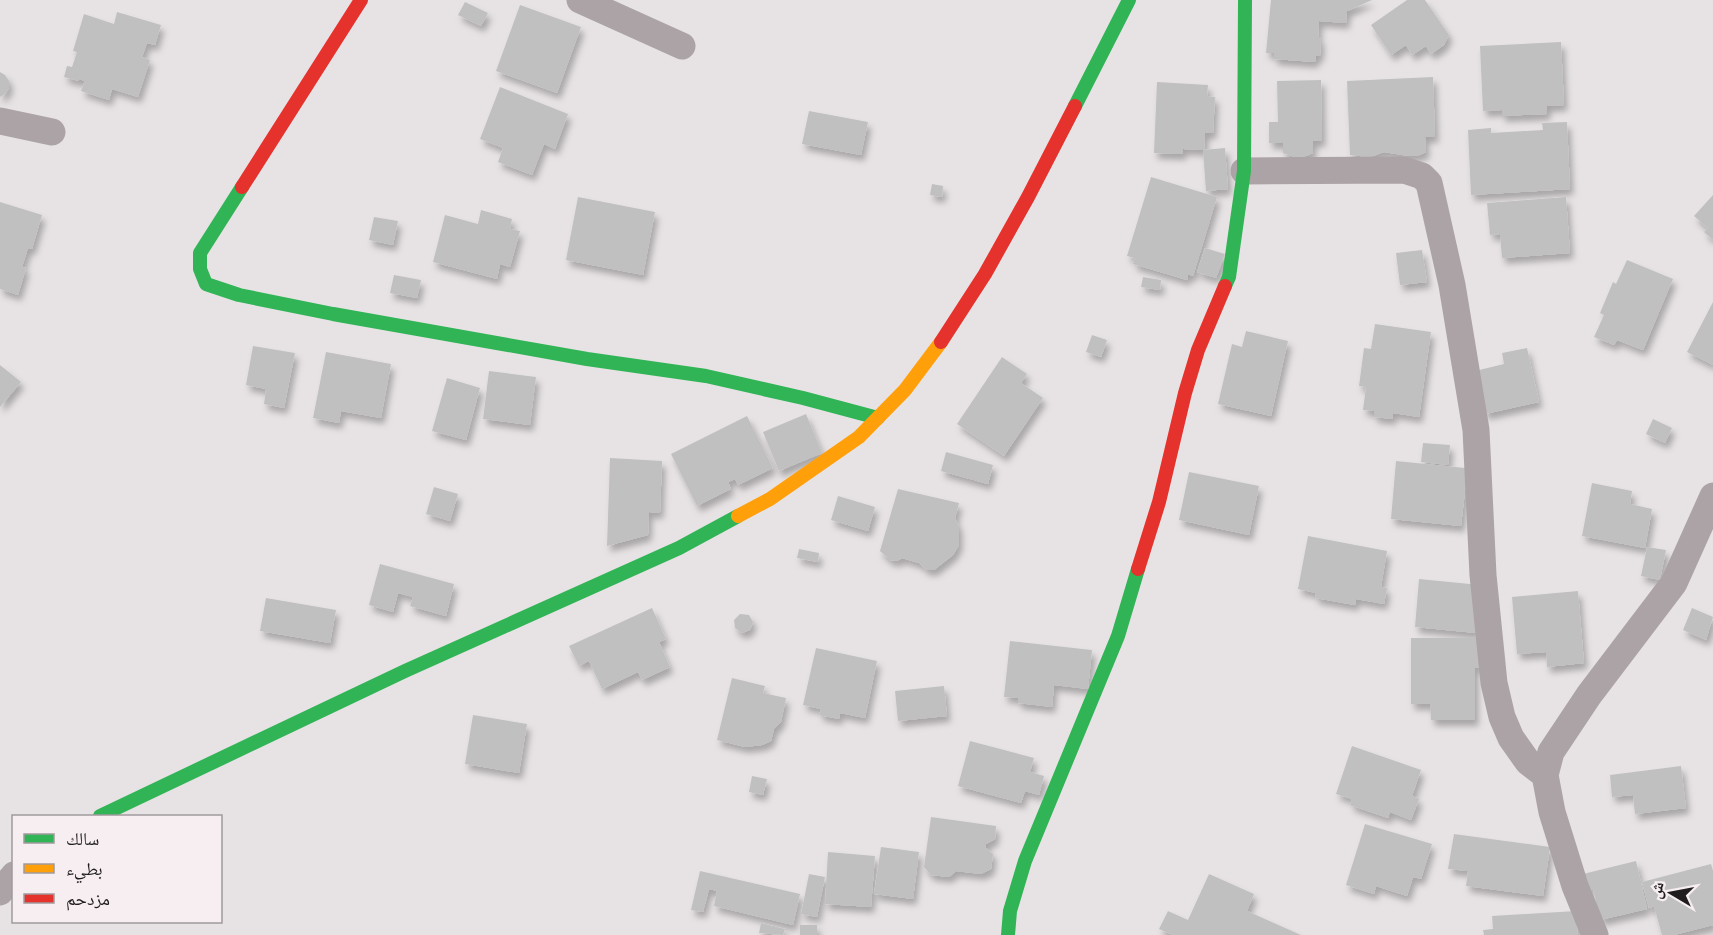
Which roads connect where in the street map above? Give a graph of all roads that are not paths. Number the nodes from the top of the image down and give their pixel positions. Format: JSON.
{"nodes":[{"id":1,"x":361,"y":0,"type":"edge"},
{"id":2,"x":580,"y":0,"type":"edge"},
{"id":3,"x":1130,"y":0,"type":"edge"},
{"id":4,"x":1245,"y":0,"type":"edge"},
{"id":5,"x":682,"y":45,"type":"dead end"},
{"id":6,"x":0,"y":121,"type":"edge"},
{"id":7,"x":52,"y":132,"type":"dead end"},
{"id":8,"x":1244,"y":171,"type":"junction"},
{"id":9,"x":878,"y":418,"type":"junction"},
{"id":10,"x":1713,"y":496,"type":"edge"},
{"id":11,"x":1545,"y":775,"type":"junction"},
{"id":12,"x":102,"y":815,"type":"edge"},
{"id":13,"x":12,"y":877,"type":"edge"},
{"id":14,"x":0,"y":892,"type":"edge"},
{"id":15,"x":1008,"y":935,"type":"edge"},
{"id":16,"x":1595,"y":935,"type":"edge"}],
"edges":[{"from":1,"to":9,"type":"street"},
{"from":2,"to":5,"type":"street"},
{"from":3,"to":9,"type":"street"},
{"from":4,"to":8,"type":"street"},
{"from":6,"to":7,"type":"street"},
{"from":8,"to":11,"type":"street"},
{"from":8,"to":15,"type":"street"},
{"from":9,"to":12,"type":"street"},
{"from":10,"to":11,"type":"street"},
{"from":11,"to":16,"type":"street"},
{"from":13,"to":14,"type":"street"}]}
